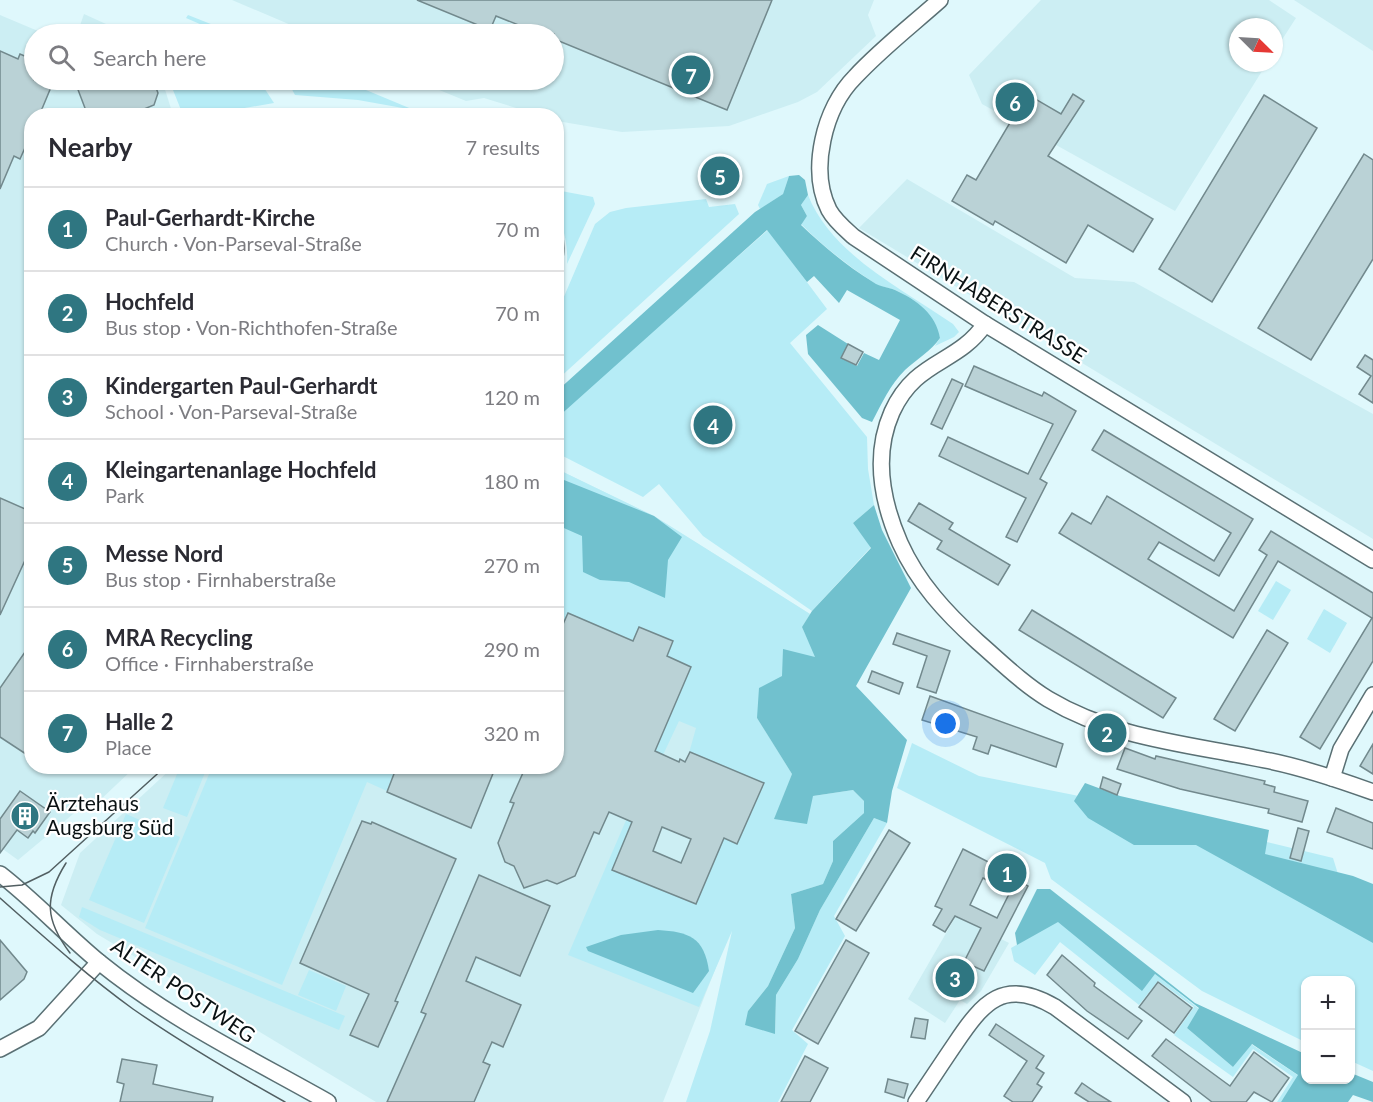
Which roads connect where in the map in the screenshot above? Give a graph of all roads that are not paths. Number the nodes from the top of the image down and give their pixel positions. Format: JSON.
{"nodes":[{"id":1,"x":940,"y":0,"type":"edge"},
{"id":2,"x":985,"y":324,"type":"junction"},
{"id":3,"x":1373,"y":560,"type":"edge"},
{"id":4,"x":1373,"y":694,"type":"edge"},
{"id":5,"x":1332,"y":778,"type":"junction"},
{"id":6,"x":1373,"y":792,"type":"edge"},
{"id":7,"x":0,"y":874,"type":"edge"},
{"id":8,"x":99,"y":962,"type":"junction"},
{"id":9,"x":0,"y":1049,"type":"edge"},
{"id":10,"x":328,"y":1102,"type":"edge"},
{"id":11,"x":916,"y":1102,"type":"edge"},
{"id":12,"x":1183,"y":1102,"type":"edge"}],
"edges":[{"from":1,"to":2,"type":"street","name":"FIRNHABERSTRASSE"},
{"from":2,"to":3,"type":"street","name":"FIRNHABERSTRASSE"},
{"from":2,"to":5,"type":"street"},
{"from":4,"to":5,"type":"street"},
{"from":5,"to":6,"type":"street"},
{"from":7,"to":8,"type":"street","name":"ALTER POSTWEG"},
{"from":8,"to":9,"type":"street"},
{"from":8,"to":10,"type":"street","name":"ALTER POSTWEG"},
{"from":11,"to":12,"type":"street"}]}
